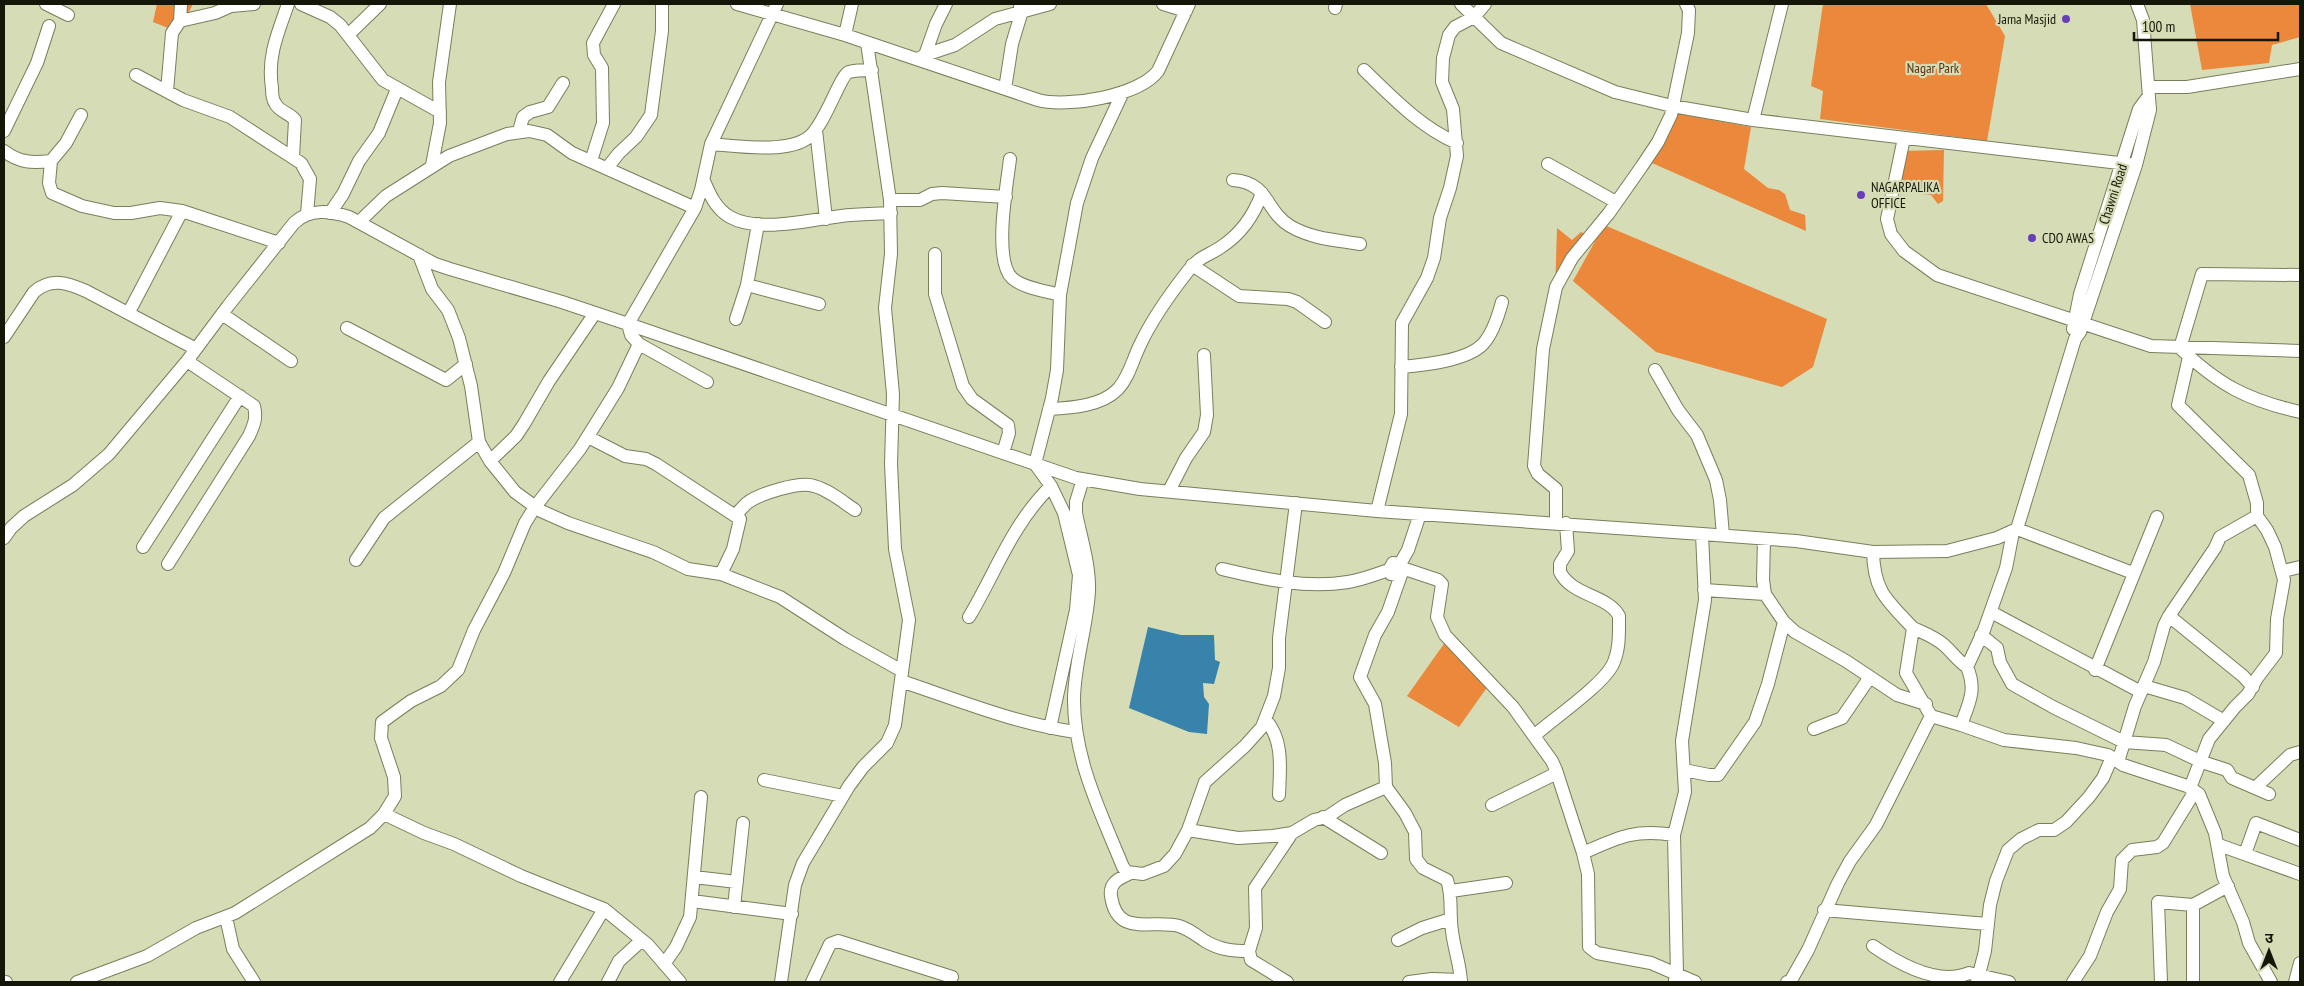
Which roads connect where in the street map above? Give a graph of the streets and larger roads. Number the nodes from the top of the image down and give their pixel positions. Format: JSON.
{"nodes":[{"id":1,"x":46,"y":4,"type":"edge"},
{"id":2,"x":181,"y":4,"type":"edge"},
{"id":3,"x":254,"y":4,"type":"edge"},
{"id":4,"x":288,"y":4,"type":"edge"},
{"id":5,"x":301,"y":4,"type":"edge"},
{"id":6,"x":380,"y":4,"type":"edge"},
{"id":7,"x":450,"y":4,"type":"edge"},
{"id":8,"x":614,"y":4,"type":"edge"},
{"id":9,"x":662,"y":4,"type":"edge"},
{"id":10,"x":737,"y":4,"type":"edge"},
{"id":11,"x":852,"y":4,"type":"edge"},
{"id":12,"x":946,"y":4,"type":"edge"},
{"id":13,"x":1050,"y":4,"type":"edge"},
{"id":14,"x":1163,"y":4,"type":"edge"},
{"id":15,"x":1461,"y":4,"type":"edge"},
{"id":16,"x":1485,"y":4,"type":"edge"},
{"id":17,"x":1686,"y":4,"type":"edge"},
{"id":18,"x":1782,"y":4,"type":"edge"},
{"id":19,"x":2137,"y":4,"type":"edge"},
{"id":20,"x":2148,"y":4,"type":"edge"},
{"id":21,"x":1021,"y":8,"type":"edge"},
{"id":22,"x":1187,"y":8,"type":"edge"},
{"id":23,"x":775,"y":9,"type":"edge"},
{"id":24,"x":68,"y":15,"type":"dead end"},
{"id":25,"x":1474,"y":17,"type":"junction"},
{"id":26,"x":2143,"y":20,"type":"junction"},
{"id":27,"x":180,"y":21,"type":"junction"},
{"id":28,"x":49,"y":26,"type":"dead end"},
{"id":29,"x":348,"y":35,"type":"junction"},
{"id":30,"x":845,"y":35,"type":"junction"},
{"id":31,"x":868,"y":43,"type":"junction"},
{"id":32,"x":921,"y":57,"type":"junction"},
{"id":33,"x":2300,"y":69,"type":"edge"},
{"id":34,"x":872,"y":70,"type":"junction"},
{"id":35,"x":1364,"y":70,"type":"dead end"},
{"id":36,"x":136,"y":75,"type":"dead end"},
{"id":37,"x":563,"y":83,"type":"dead end"},
{"id":38,"x":397,"y":89,"type":"junction"},
{"id":39,"x":1005,"y":89,"type":"junction"},
{"id":40,"x":167,"y":91,"type":"junction"},
{"id":41,"x":1123,"y":92,"type":"junction"},
{"id":42,"x":2148,"y":92,"type":"junction"},
{"id":43,"x":1672,"y":106,"type":"junction"},
{"id":44,"x":440,"y":112,"type":"junction"},
{"id":45,"x":81,"y":115,"type":"dead end"},
{"id":46,"x":1753,"y":120,"type":"junction"},
{"id":47,"x":816,"y":130,"type":"junction"},
{"id":48,"x":4,"y":131,"type":"edge"},
{"id":49,"x":519,"y":132,"type":"junction"},
{"id":50,"x":1904,"y":138,"type":"junction"},
{"id":51,"x":1457,"y":143,"type":"junction"},
{"id":52,"x":711,"y":144,"type":"junction"},
{"id":53,"x":4,"y":151,"type":"edge"},
{"id":54,"x":293,"y":158,"type":"junction"},
{"id":55,"x":1010,"y":159,"type":"dead end"},
{"id":56,"x":52,"y":161,"type":"junction"},
{"id":57,"x":591,"y":161,"type":"junction"},
{"id":58,"x":1548,"y":164,"type":"dead end"},
{"id":59,"x":2122,"y":164,"type":"junction"},
{"id":60,"x":432,"y":165,"type":"junction"},
{"id":61,"x":2136,"y":165,"type":"junction"},
{"id":62,"x":607,"y":168,"type":"junction"},
{"id":63,"x":1234,"y":180,"type":"dead end"},
{"id":64,"x":704,"y":181,"type":"junction"},
{"id":65,"x":1262,"y":193,"type":"junction"},
{"id":66,"x":1006,"y":197,"type":"junction"},
{"id":67,"x":1616,"y":202,"type":"junction"},
{"id":68,"x":891,"y":206,"type":"junction"},
{"id":69,"x":695,"y":208,"type":"junction"},
{"id":70,"x":182,"y":211,"type":"junction"},
{"id":71,"x":330,"y":213,"type":"junction"},
{"id":72,"x":307,"y":214,"type":"junction"},
{"id":73,"x":826,"y":219,"type":"junction"},
{"id":74,"x":360,"y":222,"type":"junction"},
{"id":75,"x":758,"y":224,"type":"junction"},
{"id":76,"x":279,"y":243,"type":"junction"},
{"id":77,"x":1360,"y":244,"type":"dead end"},
{"id":78,"x":935,"y":254,"type":"dead end"},
{"id":79,"x":419,"y":255,"type":"junction"},
{"id":80,"x":1192,"y":265,"type":"junction"},
{"id":81,"x":2300,"y":275,"type":"edge"},
{"id":82,"x":747,"y":285,"type":"junction"},
{"id":83,"x":1060,"y":295,"type":"junction"},
{"id":84,"x":1502,"y":302,"type":"dead end"},
{"id":85,"x":820,"y":304,"type":"dead end"},
{"id":86,"x":129,"y":312,"type":"junction"},
{"id":87,"x":595,"y":313,"type":"junction"},
{"id":88,"x":222,"y":314,"type":"junction"},
{"id":89,"x":736,"y":319,"type":"dead end"},
{"id":90,"x":1325,"y":322,"type":"dead end"},
{"id":91,"x":2079,"y":323,"type":"junction"},
{"id":92,"x":628,"y":324,"type":"junction"},
{"id":93,"x":347,"y":328,"type":"dead end"},
{"id":94,"x":4,"y":337,"type":"edge"},
{"id":95,"x":639,"y":344,"type":"junction"},
{"id":96,"x":196,"y":349,"type":"junction"},
{"id":97,"x":2300,"y":351,"type":"edge"},
{"id":98,"x":2184,"y":353,"type":"junction"},
{"id":99,"x":1204,"y":355,"type":"dead end"},
{"id":100,"x":187,"y":361,"type":"junction"},
{"id":101,"x":291,"y":361,"type":"dead end"},
{"id":102,"x":466,"y":364,"type":"junction"},
{"id":103,"x":1400,"y":367,"type":"junction"},
{"id":104,"x":1655,"y":370,"type":"dead end"},
{"id":105,"x":707,"y":382,"type":"dead end"},
{"id":106,"x":240,"y":396,"type":"junction"},
{"id":107,"x":1049,"y":409,"type":"junction"},
{"id":108,"x":2300,"y":412,"type":"edge"},
{"id":109,"x":892,"y":416,"type":"junction"},
{"id":110,"x":588,"y":437,"type":"junction"},
{"id":111,"x":479,"y":442,"type":"junction"},
{"id":112,"x":1003,"y":453,"type":"junction"},
{"id":113,"x":490,"y":461,"type":"junction"},
{"id":114,"x":1035,"y":464,"type":"junction"},
{"id":115,"x":1082,"y":479,"type":"junction"},
{"id":116,"x":1051,"y":486,"type":"junction"},
{"id":117,"x":1169,"y":491,"type":"junction"},
{"id":118,"x":1296,"y":503,"type":"junction"},
{"id":119,"x":535,"y":507,"type":"junction"},
{"id":120,"x":855,"y":510,"type":"dead end"},
{"id":121,"x":1377,"y":511,"type":"junction"},
{"id":122,"x":1420,"y":514,"type":"junction"},
{"id":123,"x":736,"y":515,"type":"junction"},
{"id":124,"x":2257,"y":516,"type":"junction"},
{"id":125,"x":2157,"y":517,"type":"dead end"},
{"id":126,"x":1561,"y":523,"type":"junction"},
{"id":127,"x":6,"y":528,"type":"edge"},
{"id":128,"x":2015,"y":531,"type":"junction"},
{"id":129,"x":1702,"y":534,"type":"junction"},
{"id":130,"x":1723,"y":535,"type":"junction"},
{"id":131,"x":1764,"y":539,"type":"junction"},
{"id":132,"x":143,"y":546,"type":"dead end"},
{"id":133,"x":1873,"y":552,"type":"junction"},
{"id":134,"x":356,"y":560,"type":"dead end"},
{"id":135,"x":168,"y":564,"type":"dead end"},
{"id":136,"x":2300,"y":567,"type":"edge"},
{"id":137,"x":1222,"y":569,"type":"dead end"},
{"id":138,"x":1398,"y":569,"type":"junction"},
{"id":139,"x":2283,"y":572,"type":"junction"},
{"id":140,"x":2133,"y":573,"type":"junction"},
{"id":141,"x":722,"y":574,"type":"junction"},
{"id":142,"x":1286,"y":583,"type":"junction"},
{"id":143,"x":1704,"y":590,"type":"junction"},
{"id":144,"x":1765,"y":594,"type":"junction"},
{"id":145,"x":1991,"y":612,"type":"junction"},
{"id":146,"x":2169,"y":616,"type":"junction"},
{"id":147,"x":968,"y":617,"type":"dead end"},
{"id":148,"x":1784,"y":622,"type":"junction"},
{"id":149,"x":1913,"y":628,"type":"junction"},
{"id":150,"x":1981,"y":635,"type":"junction"},
{"id":151,"x":1968,"y":667,"type":"junction"},
{"id":152,"x":2095,"y":670,"type":"junction"},
{"id":153,"x":902,"y":676,"type":"junction"},
{"id":154,"x":1870,"y":677,"type":"junction"},
{"id":155,"x":2253,"y":687,"type":"junction"},
{"id":156,"x":2142,"y":689,"type":"junction"},
{"id":157,"x":1928,"y":710,"type":"junction"},
{"id":158,"x":1266,"y":719,"type":"junction"},
{"id":159,"x":2224,"y":721,"type":"junction"},
{"id":160,"x":1961,"y":725,"type":"junction"},
{"id":161,"x":1053,"y":729,"type":"junction"},
{"id":162,"x":1814,"y":729,"type":"dead end"},
{"id":163,"x":1074,"y":732,"type":"junction"},
{"id":164,"x":1534,"y":736,"type":"junction"},
{"id":165,"x":2124,"y":742,"type":"junction"},
{"id":166,"x":2300,"y":752,"type":"edge"},
{"id":167,"x":2115,"y":760,"type":"junction"},
{"id":168,"x":2202,"y":762,"type":"junction"},
{"id":169,"x":1684,"y":770,"type":"junction"},
{"id":170,"x":1557,"y":773,"type":"junction"},
{"id":171,"x":764,"y":780,"type":"dead end"},
{"id":172,"x":1386,"y":787,"type":"junction"},
{"id":173,"x":2255,"y":788,"type":"junction"},
{"id":174,"x":2193,"y":789,"type":"junction"},
{"id":175,"x":2269,"y":794,"type":"dead end"},
{"id":176,"x":1279,"y":795,"type":"dead end"},
{"id":177,"x":701,"y":797,"type":"dead end"},
{"id":178,"x":841,"y":800,"type":"junction"},
{"id":179,"x":1492,"y":805,"type":"dead end"},
{"id":180,"x":384,"y":814,"type":"junction"},
{"id":181,"x":1323,"y":817,"type":"junction"},
{"id":182,"x":743,"y":823,"type":"dead end"},
{"id":183,"x":1188,"y":830,"type":"junction"},
{"id":184,"x":1292,"y":833,"type":"junction"},
{"id":185,"x":1674,"y":835,"type":"junction"},
{"id":186,"x":2300,"y":840,"type":"edge"},
{"id":187,"x":2219,"y":845,"type":"junction"},
{"id":188,"x":1381,"y":853,"type":"dead end"},
{"id":189,"x":1584,"y":853,"type":"junction"},
{"id":190,"x":2245,"y":854,"type":"junction"},
{"id":191,"x":1131,"y":873,"type":"junction"},
{"id":192,"x":2300,"y":874,"type":"edge"},
{"id":193,"x":694,"y":877,"type":"junction"},
{"id":194,"x":737,"y":882,"type":"junction"},
{"id":195,"x":1506,"y":884,"type":"dead end"},
{"id":196,"x":2228,"y":886,"type":"junction"},
{"id":197,"x":1451,"y":891,"type":"junction"},
{"id":198,"x":692,"y":901,"type":"junction"},
{"id":199,"x":2193,"y":905,"type":"junction"},
{"id":200,"x":734,"y":906,"type":"junction"},
{"id":201,"x":604,"y":909,"type":"junction"},
{"id":202,"x":1824,"y":910,"type":"junction"},
{"id":203,"x":792,"y":914,"type":"junction"},
{"id":204,"x":226,"y":917,"type":"junction"},
{"id":205,"x":1451,"y":919,"type":"junction"},
{"id":206,"x":1987,"y":924,"type":"junction"},
{"id":207,"x":642,"y":940,"type":"junction"},
{"id":208,"x":1398,"y":940,"type":"dead end"},
{"id":209,"x":1873,"y":946,"type":"dead end"},
{"id":210,"x":1249,"y":951,"type":"junction"},
{"id":211,"x":2300,"y":963,"type":"edge"},
{"id":212,"x":664,"y":964,"type":"junction"},
{"id":213,"x":952,"y":977,"type":"dead end"},
{"id":214,"x":1676,"y":978,"type":"edge"},
{"id":215,"x":1978,"y":979,"type":"edge"},
{"id":216,"x":1461,"y":981,"type":"edge"},
{"id":217,"x":77,"y":982,"type":"edge"},
{"id":218,"x":254,"y":982,"type":"edge"},
{"id":219,"x":560,"y":982,"type":"edge"},
{"id":220,"x":608,"y":982,"type":"edge"},
{"id":221,"x":680,"y":982,"type":"edge"},
{"id":222,"x":781,"y":982,"type":"edge"},
{"id":223,"x":812,"y":982,"type":"edge"},
{"id":224,"x":1287,"y":982,"type":"edge"},
{"id":225,"x":1409,"y":982,"type":"edge"},
{"id":226,"x":1695,"y":982,"type":"edge"},
{"id":227,"x":1787,"y":982,"type":"edge"},
{"id":228,"x":2009,"y":982,"type":"edge"},
{"id":229,"x":2073,"y":982,"type":"edge"},
{"id":230,"x":2160,"y":982,"type":"edge"},
{"id":231,"x":2194,"y":982,"type":"edge"},
{"id":232,"x":2272,"y":982,"type":"edge"},
{"id":233,"x":2295,"y":982,"type":"edge"}],
"edges":[{"from":1,"to":24,"type":"street"},
{"from":2,"to":27,"type":"street"},
{"from":3,"to":27,"type":"street"},
{"from":4,"to":54,"type":"street"},
{"from":5,"to":29,"type":"street"},
{"from":6,"to":29,"type":"street"},
{"from":7,"to":44,"type":"street"},
{"from":8,"to":57,"type":"street"},
{"from":9,"to":62,"type":"street"},
{"from":10,"to":23,"type":"street"},
{"from":11,"to":30,"type":"street"},
{"from":12,"to":32,"type":"street"},
{"from":13,"to":21,"type":"street"},
{"from":14,"to":22,"type":"street"},
{"from":15,"to":25,"type":"street"},
{"from":16,"to":25,"type":"street"},
{"from":17,"to":43,"type":"street"},
{"from":18,"to":46,"type":"street"},
{"from":19,"to":26,"type":"street","name":"Chawni Road"},
{"from":20,"to":26,"type":"street"},
{"from":21,"to":32,"type":"street"},
{"from":21,"to":39,"type":"street"},
{"from":22,"to":41,"type":"street"},
{"from":23,"to":30,"type":"street"},
{"from":23,"to":52,"type":"street"},
{"from":25,"to":43,"type":"street"},
{"from":25,"to":51,"type":"street"},
{"from":26,"to":42,"type":"street","name":"Chawni Road"},
{"from":27,"to":40,"type":"street"},
{"from":28,"to":48,"type":"street"},
{"from":29,"to":38,"type":"street"},
{"from":30,"to":31,"type":"street"},
{"from":31,"to":32,"type":"street"},
{"from":31,"to":34,"type":"street"},
{"from":32,"to":39,"type":"street"},
{"from":33,"to":42,"type":"street"},
{"from":34,"to":47,"type":"street"},
{"from":34,"to":68,"type":"street"},
{"from":35,"to":51,"type":"street"},
{"from":36,"to":40,"type":"street"},
{"from":37,"to":49,"type":"street"},
{"from":38,"to":44,"type":"street"},
{"from":38,"to":71,"type":"street"},
{"from":39,"to":41,"type":"street"},
{"from":40,"to":54,"type":"street"},
{"from":41,"to":83,"type":"street"},
{"from":42,"to":59,"type":"street","name":"Chawni Road"},
{"from":42,"to":61,"type":"street","name":"Chawni Road"},
{"from":43,"to":46,"type":"street"},
{"from":43,"to":67,"type":"street"},
{"from":44,"to":60,"type":"street"},
{"from":45,"to":56,"type":"street"},
{"from":46,"to":50,"type":"street"},
{"from":47,"to":52,"type":"street"},
{"from":47,"to":73,"type":"street"},
{"from":49,"to":57,"type":"street"},
{"from":49,"to":60,"type":"street"},
{"from":50,"to":59,"type":"street"},
{"from":50,"to":91,"type":"street"},
{"from":51,"to":103,"type":"street"},
{"from":52,"to":64,"type":"street"},
{"from":53,"to":56,"type":"street"},
{"from":54,"to":72,"type":"street"},
{"from":55,"to":66,"type":"street"},
{"from":56,"to":70,"type":"street"},
{"from":57,"to":62,"type":"street"},
{"from":58,"to":67,"type":"street"},
{"from":59,"to":61,"type":"street"},
{"from":59,"to":91,"type":"street","name":"Chawni Road"},
{"from":60,"to":74,"type":"street"},
{"from":61,"to":91,"type":"street","name":"Chawni Road"},
{"from":62,"to":69,"type":"street"},
{"from":63,"to":65,"type":"street"},
{"from":64,"to":69,"type":"street"},
{"from":64,"to":75,"type":"street"},
{"from":65,"to":77,"type":"street"},
{"from":65,"to":80,"type":"street"},
{"from":66,"to":68,"type":"street"},
{"from":66,"to":83,"type":"street"},
{"from":67,"to":126,"type":"street"},
{"from":68,"to":73,"type":"street"},
{"from":68,"to":109,"type":"street"},
{"from":69,"to":92,"type":"street"},
{"from":70,"to":76,"type":"street"},
{"from":70,"to":86,"type":"street"},
{"from":71,"to":72,"type":"street"},
{"from":71,"to":74,"type":"street"},
{"from":72,"to":76,"type":"street"},
{"from":73,"to":75,"type":"street"},
{"from":74,"to":79,"type":"street"},
{"from":75,"to":82,"type":"street"},
{"from":76,"to":88,"type":"street"},
{"from":78,"to":112,"type":"street"},
{"from":79,"to":87,"type":"street"},
{"from":79,"to":102,"type":"street"},
{"from":80,"to":90,"type":"street"},
{"from":80,"to":107,"type":"street"},
{"from":81,"to":98,"type":"street"},
{"from":82,"to":85,"type":"street"},
{"from":82,"to":89,"type":"street"},
{"from":83,"to":107,"type":"street"},
{"from":84,"to":103,"type":"street"},
{"from":86,"to":94,"type":"street"},
{"from":86,"to":96,"type":"street"},
{"from":87,"to":92,"type":"street"},
{"from":87,"to":113,"type":"street"},
{"from":88,"to":96,"type":"street"},
{"from":88,"to":101,"type":"street"},
{"from":91,"to":98,"type":"street"},
{"from":91,"to":128,"type":"street","name":"Chawni Road"},
{"from":92,"to":95,"type":"street"},
{"from":92,"to":109,"type":"street"},
{"from":93,"to":102,"type":"street"},
{"from":95,"to":105,"type":"street"},
{"from":95,"to":110,"type":"street"},
{"from":96,"to":100,"type":"street"},
{"from":97,"to":98,"type":"street"},
{"from":98,"to":108,"type":"street"},
{"from":98,"to":124,"type":"street"},
{"from":99,"to":117,"type":"street"},
{"from":100,"to":106,"type":"street"},
{"from":100,"to":127,"type":"street"},
{"from":102,"to":111,"type":"street"},
{"from":103,"to":121,"type":"street"},
{"from":104,"to":130,"type":"street"},
{"from":106,"to":132,"type":"street"},
{"from":106,"to":135,"type":"street"},
{"from":107,"to":114,"type":"street"},
{"from":109,"to":112,"type":"street"},
{"from":109,"to":153,"type":"street"},
{"from":110,"to":119,"type":"street"},
{"from":110,"to":123,"type":"street"},
{"from":111,"to":113,"type":"street"},
{"from":111,"to":134,"type":"street"},
{"from":112,"to":114,"type":"street"},
{"from":113,"to":119,"type":"street"},
{"from":114,"to":115,"type":"street"},
{"from":114,"to":116,"type":"street"},
{"from":115,"to":117,"type":"street"},
{"from":115,"to":163,"type":"street"},
{"from":116,"to":147,"type":"street"},
{"from":116,"to":161,"type":"street"},
{"from":117,"to":118,"type":"street"},
{"from":118,"to":121,"type":"street"},
{"from":118,"to":142,"type":"street"},
{"from":119,"to":141,"type":"street"},
{"from":119,"to":180,"type":"street"},
{"from":120,"to":123,"type":"street"},
{"from":121,"to":122,"type":"street"},
{"from":122,"to":126,"type":"street"},
{"from":122,"to":138,"type":"street"},
{"from":123,"to":141,"type":"street"},
{"from":124,"to":139,"type":"street"},
{"from":124,"to":146,"type":"street"},
{"from":125,"to":140,"type":"street"},
{"from":126,"to":129,"type":"street"},
{"from":126,"to":164,"type":"street"},
{"from":128,"to":133,"type":"street"},
{"from":128,"to":140,"type":"street"},
{"from":128,"to":145,"type":"street","name":"Chawni Road"},
{"from":129,"to":130,"type":"street"},
{"from":129,"to":143,"type":"street"},
{"from":130,"to":131,"type":"street"},
{"from":131,"to":133,"type":"street"},
{"from":131,"to":144,"type":"street"},
{"from":133,"to":149,"type":"street"},
{"from":136,"to":139,"type":"street"},
{"from":137,"to":142,"type":"street"},
{"from":138,"to":142,"type":"street"},
{"from":138,"to":164,"type":"street"},
{"from":138,"to":172,"type":"street"},
{"from":139,"to":155,"type":"street"},
{"from":140,"to":152,"type":"street"},
{"from":141,"to":153,"type":"street"},
{"from":142,"to":158,"type":"street"},
{"from":143,"to":144,"type":"street"},
{"from":143,"to":169,"type":"street"},
{"from":144,"to":148,"type":"street"},
{"from":145,"to":150,"type":"street","name":"Chawni Road"},
{"from":145,"to":152,"type":"street"},
{"from":146,"to":155,"type":"street"},
{"from":146,"to":156,"type":"street"},
{"from":148,"to":154,"type":"street"},
{"from":148,"to":169,"type":"street"},
{"from":149,"to":151,"type":"street"},
{"from":149,"to":157,"type":"street"},
{"from":150,"to":151,"type":"street","name":"Chawni Road"},
{"from":150,"to":165,"type":"street"},
{"from":151,"to":160,"type":"street"},
{"from":152,"to":156,"type":"street"},
{"from":153,"to":161,"type":"street"},
{"from":153,"to":178,"type":"street"},
{"from":154,"to":157,"type":"street"},
{"from":154,"to":162,"type":"street"},
{"from":155,"to":159,"type":"street"},
{"from":156,"to":159,"type":"street"},
{"from":156,"to":165,"type":"street"},
{"from":157,"to":160,"type":"street"},
{"from":157,"to":202,"type":"street"},
{"from":158,"to":176,"type":"street"},
{"from":158,"to":183,"type":"street"},
{"from":159,"to":168,"type":"street"},
{"from":160,"to":167,"type":"street"},
{"from":161,"to":163,"type":"street"},
{"from":163,"to":191,"type":"street"},
{"from":164,"to":170,"type":"street"},
{"from":165,"to":167,"type":"street"},
{"from":165,"to":168,"type":"street"},
{"from":166,"to":173,"type":"street"},
{"from":167,"to":174,"type":"street"},
{"from":167,"to":206,"type":"street"},
{"from":168,"to":173,"type":"street"},
{"from":168,"to":174,"type":"street"},
{"from":169,"to":185,"type":"street"},
{"from":170,"to":179,"type":"street"},
{"from":170,"to":189,"type":"street"},
{"from":171,"to":178,"type":"street"},
{"from":172,"to":181,"type":"street"},
{"from":172,"to":197,"type":"street"},
{"from":173,"to":175,"type":"street"},
{"from":174,"to":187,"type":"street"},
{"from":174,"to":229,"type":"street"},
{"from":177,"to":193,"type":"street"},
{"from":178,"to":203,"type":"street"},
{"from":180,"to":201,"type":"street"},
{"from":180,"to":204,"type":"street"},
{"from":181,"to":184,"type":"street"},
{"from":181,"to":188,"type":"street"},
{"from":182,"to":194,"type":"street"},
{"from":183,"to":184,"type":"street"},
{"from":183,"to":191,"type":"street"},
{"from":184,"to":210,"type":"street"},
{"from":185,"to":189,"type":"street"},
{"from":185,"to":214,"type":"street"},
{"from":186,"to":190,"type":"street"},
{"from":187,"to":190,"type":"street"},
{"from":187,"to":196,"type":"street"},
{"from":189,"to":214,"type":"street"},
{"from":190,"to":192,"type":"street"},
{"from":191,"to":210,"type":"street"},
{"from":193,"to":194,"type":"street"},
{"from":193,"to":198,"type":"street"},
{"from":194,"to":200,"type":"street"},
{"from":195,"to":197,"type":"street"},
{"from":196,"to":199,"type":"street"},
{"from":196,"to":232,"type":"street"},
{"from":197,"to":205,"type":"street"},
{"from":198,"to":200,"type":"street"},
{"from":198,"to":212,"type":"street"},
{"from":199,"to":230,"type":"street"},
{"from":199,"to":231,"type":"street"},
{"from":200,"to":203,"type":"street"},
{"from":201,"to":207,"type":"street"},
{"from":201,"to":219,"type":"street"},
{"from":202,"to":206,"type":"street"},
{"from":202,"to":227,"type":"street"},
{"from":203,"to":222,"type":"street"},
{"from":204,"to":217,"type":"street"},
{"from":204,"to":218,"type":"street"},
{"from":205,"to":208,"type":"street"},
{"from":205,"to":216,"type":"street"},
{"from":206,"to":215,"type":"street"},
{"from":207,"to":212,"type":"street"},
{"from":207,"to":220,"type":"street"},
{"from":209,"to":215,"type":"street"},
{"from":210,"to":224,"type":"street"},
{"from":211,"to":233,"type":"street"},
{"from":212,"to":221,"type":"street"},
{"from":213,"to":223,"type":"street"},
{"from":214,"to":226,"type":"street"},
{"from":215,"to":228,"type":"street"},
{"from":216,"to":225,"type":"street"}]}
